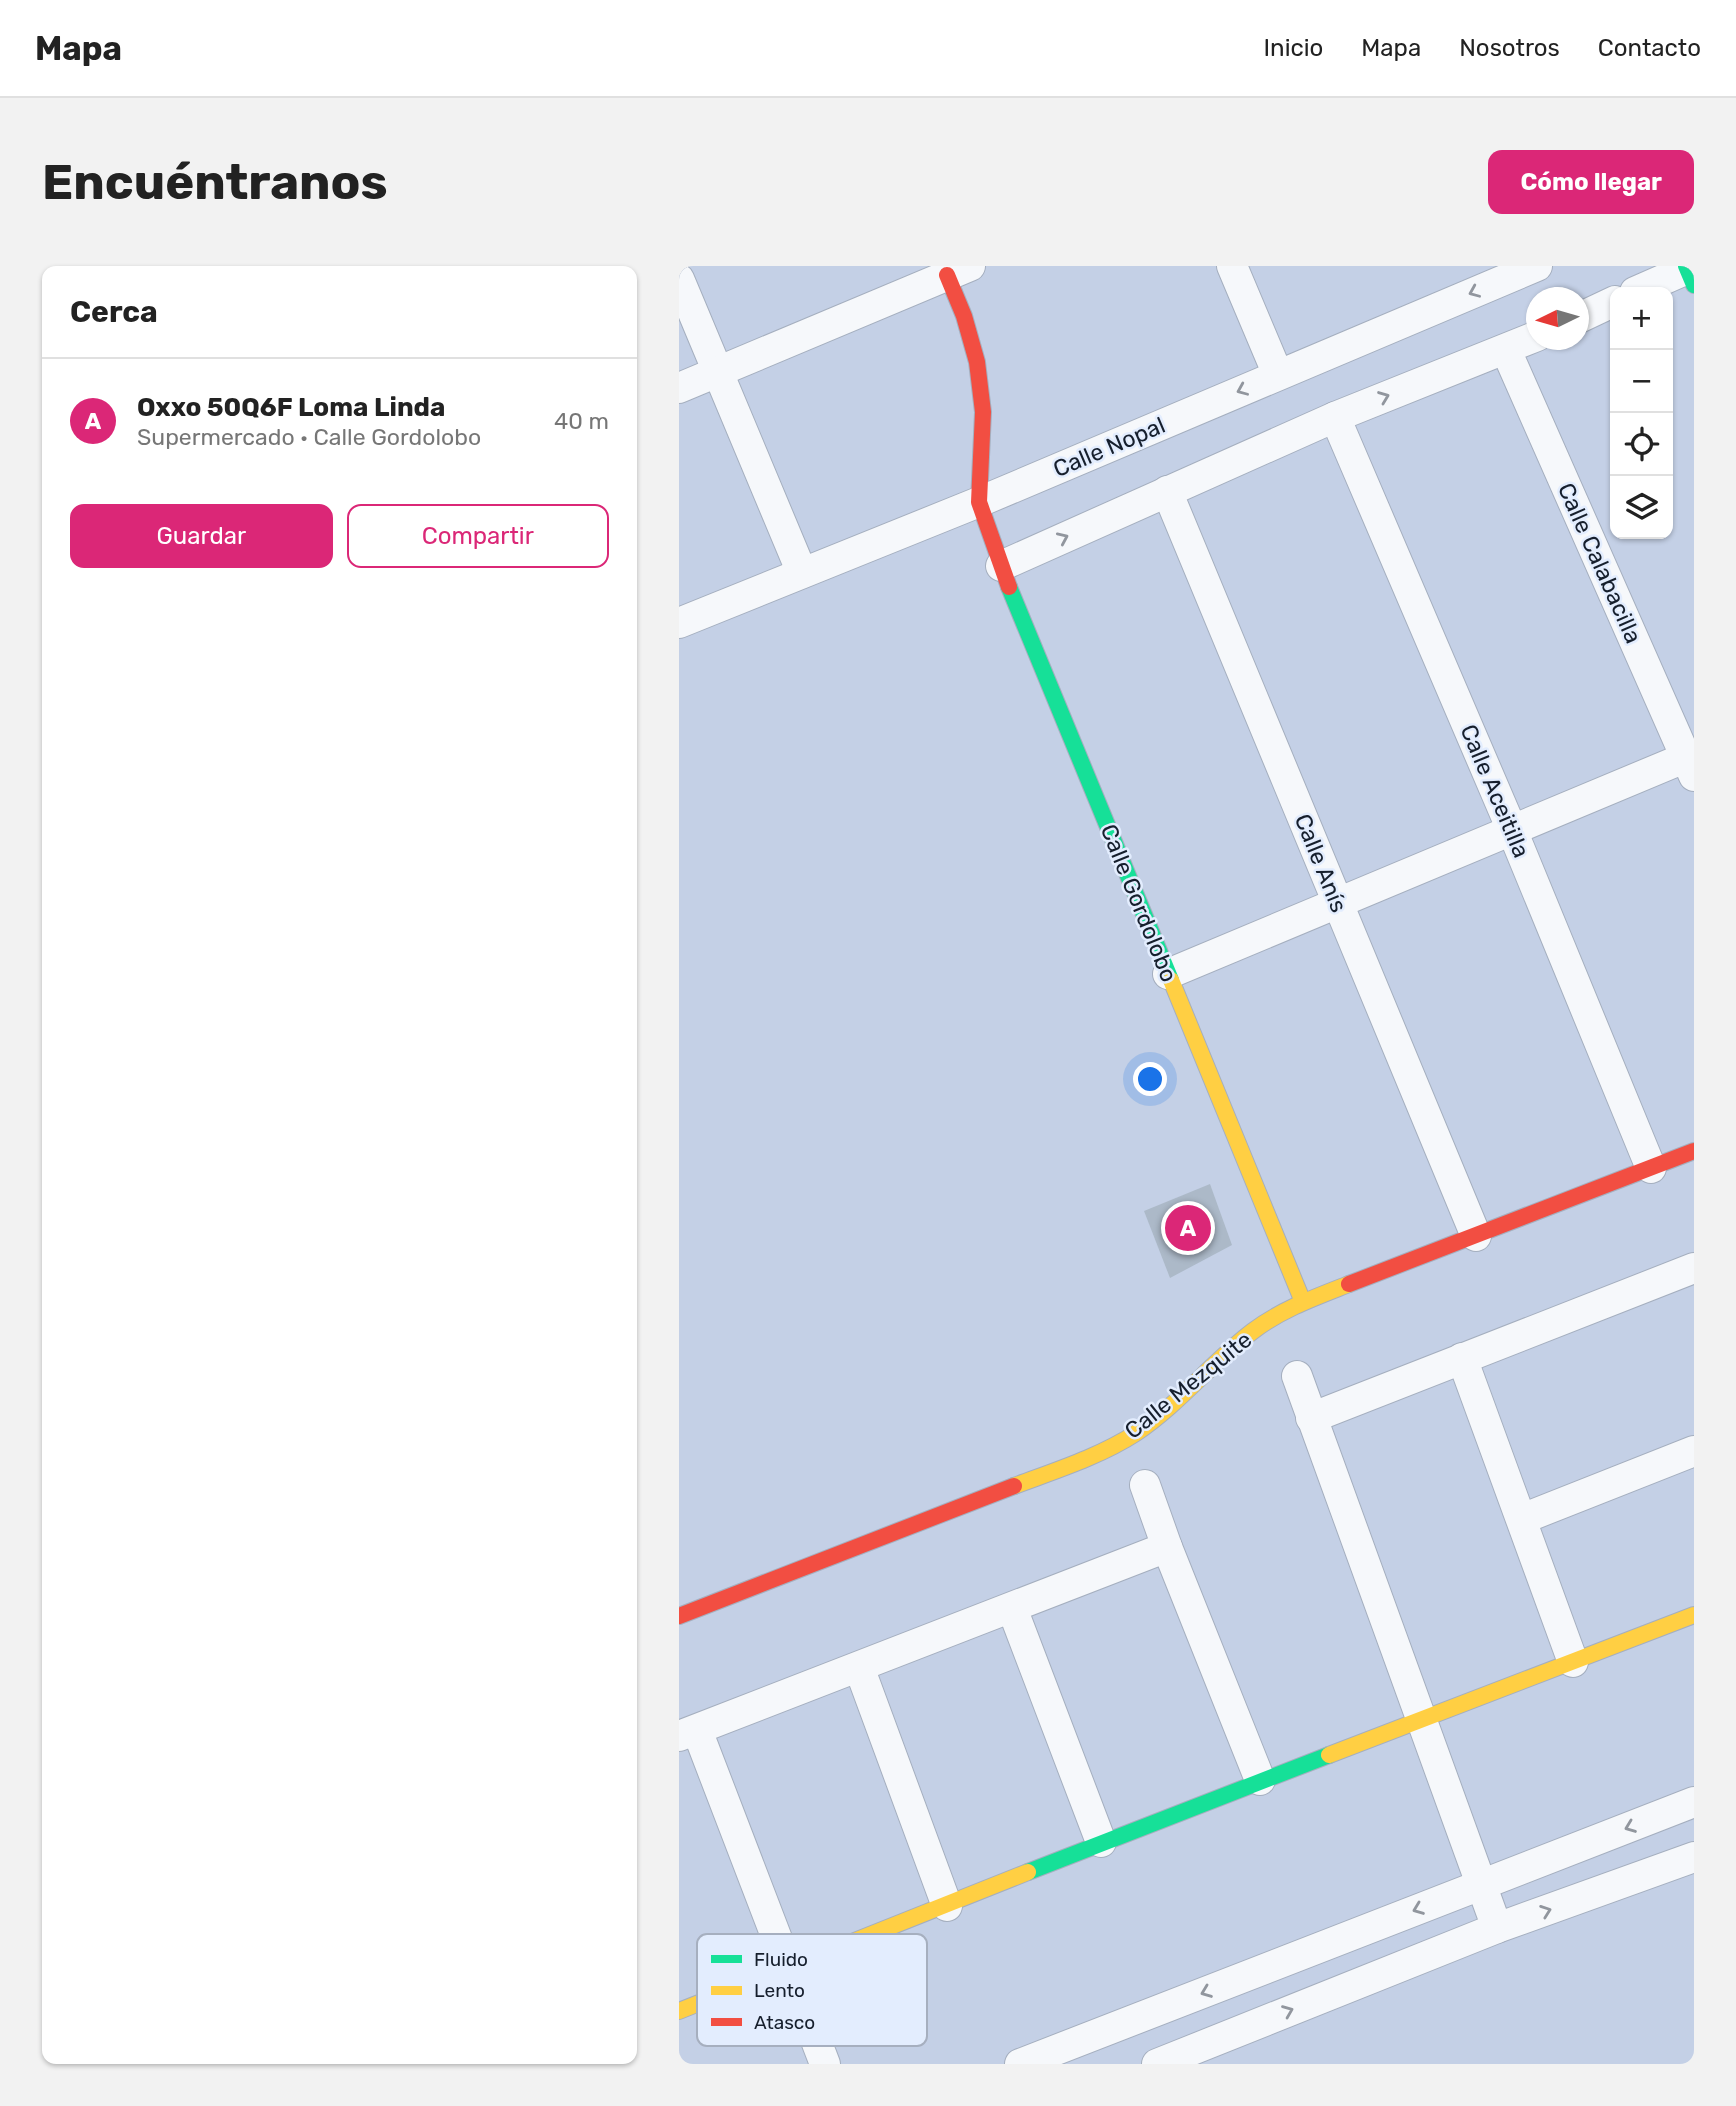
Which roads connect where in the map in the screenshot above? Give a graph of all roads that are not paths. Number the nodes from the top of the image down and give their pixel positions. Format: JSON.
{"nodes":[{"id":1,"x":1232,"y":266,"type":"edge"},
{"id":2,"x":1537,"y":266,"type":"edge"},
{"id":3,"x":959,"y":271,"type":"edge"},
{"id":4,"x":1690,"y":272,"type":"edge"},
{"id":5,"x":679,"y":279,"type":"edge"},
{"id":6,"x":1649,"y":287,"type":"edge"},
{"id":7,"x":1610,"y":303,"type":"edge"},
{"id":8,"x":1589,"y":313,"type":"edge"},
{"id":9,"x":1526,"y":341,"type":"edge"},
{"id":10,"x":1506,"y":350,"type":"junction"},
{"id":11,"x":719,"y":372,"type":"junction"},
{"id":12,"x":1279,"y":375,"type":"junction"},
{"id":13,"x":679,"y":388,"type":"edge"},
{"id":14,"x":1335,"y":417,"type":"junction"},
{"id":15,"x":1167,"y":491,"type":"junction"},
{"id":16,"x":979,"y":502,"type":"junction"},
{"id":17,"x":1001,"y":566,"type":"junction"},
{"id":18,"x":802,"y":573,"type":"junction"},
{"id":19,"x":679,"y":623,"type":"edge"},
{"id":20,"x":1691,"y":763,"type":"edge"},
{"id":21,"x":1512,"y":830,"type":"junction"},
{"id":22,"x":1337,"y":903,"type":"junction"},
{"id":23,"x":1168,"y":974,"type":"junction"},
{"id":24,"x":1694,"y":1151,"type":"edge"},
{"id":25,"x":1651,"y":1168,"type":"junction"},
{"id":26,"x":1476,"y":1236,"type":"junction"},
{"id":27,"x":1694,"y":1268,"type":"edge"},
{"id":28,"x":1303,"y":1302,"type":"junction"},
{"id":29,"x":1462,"y":1357,"type":"junction"},
{"id":30,"x":1297,"y":1376,"type":"dead end"},
{"id":31,"x":1311,"y":1418,"type":"junction"},
{"id":32,"x":1694,"y":1451,"type":"edge"},
{"id":33,"x":1145,"y":1485,"type":"dead end"},
{"id":34,"x":1522,"y":1520,"type":"junction"},
{"id":35,"x":1167,"y":1547,"type":"junction"},
{"id":36,"x":1012,"y":1608,"type":"junction"},
{"id":37,"x":1694,"y":1615,"type":"edge"},
{"id":38,"x":679,"y":1616,"type":"edge"},
{"id":39,"x":1573,"y":1662,"type":"junction"},
{"id":40,"x":859,"y":1667,"type":"junction"},
{"id":41,"x":1420,"y":1721,"type":"junction"},
{"id":42,"x":688,"y":1733,"type":"edge"},
{"id":43,"x":1260,"y":1780,"type":"junction"},
{"id":44,"x":1694,"y":1802,"type":"edge"},
{"id":45,"x":1101,"y":1842,"type":"junction"},
{"id":46,"x":1694,"y":1857,"type":"edge"},
{"id":47,"x":1480,"y":1885,"type":"junction"},
{"id":48,"x":947,"y":1906,"type":"junction"},
{"id":49,"x":1497,"y":1928,"type":"junction"},
{"id":50,"x":773,"y":1934,"type":"edge"},
{"id":51,"x":875,"y":1934,"type":"edge"},
{"id":52,"x":697,"y":2004,"type":"edge"},
{"id":53,"x":679,"y":2011,"type":"edge"},
{"id":54,"x":818,"y":2046,"type":"edge"},
{"id":55,"x":825,"y":2064,"type":"edge"},
{"id":56,"x":1020,"y":2064,"type":"edge"},
{"id":57,"x":1157,"y":2064,"type":"edge"}],
"edges":[{"from":1,"to":12,"type":"street"},
{"from":2,"to":12,"type":"street","name":"Calle Nopal","one_way":true},
{"from":3,"to":11,"type":"street"},
{"from":3,"to":16,"type":"street"},
{"from":4,"to":6,"type":"street"},
{"from":5,"to":11,"type":"street"},
{"from":7,"to":8,"type":"street"},
{"from":9,"to":10,"type":"street"},
{"from":14,"to":10,"type":"street","one_way":true},
{"from":10,"to":20,"type":"street","name":"Calle Calabacilla"},
{"from":11,"to":13,"type":"street"},
{"from":11,"to":18,"type":"street"},
{"from":12,"to":16,"type":"street","name":"Calle Nopal","one_way":true},
{"from":14,"to":15,"type":"street"},
{"from":14,"to":21,"type":"street","name":"Calle Aceitilla"},
{"from":17,"to":15,"type":"street","one_way":true},
{"from":15,"to":22,"type":"street","name":"Calle Anís"},
{"from":16,"to":17,"type":"street","name":"Calle Gordolobo"},
{"from":16,"to":18,"type":"street","name":"Calle Nopal"},
{"from":17,"to":23,"type":"street","name":"Calle Gordolobo"},
{"from":18,"to":19,"type":"street","name":"Calle Nopal"},
{"from":20,"to":21,"type":"street"},
{"from":21,"to":22,"type":"street"},
{"from":21,"to":25,"type":"street","name":"Calle Aceitilla"},
{"from":22,"to":23,"type":"street"},
{"from":22,"to":26,"type":"street","name":"Calle Anís"},
{"from":23,"to":28,"type":"street","name":"Calle Gordolobo"},
{"from":24,"to":25,"type":"street","name":"Calle Mezquite"},
{"from":25,"to":26,"type":"street","name":"Calle Mezquite"},
{"from":26,"to":28,"type":"street","name":"Calle Mezquite"},
{"from":27,"to":29,"type":"street"},
{"from":28,"to":38,"type":"street","name":"Calle Mezquite"},
{"from":29,"to":31,"type":"street"},
{"from":29,"to":34,"type":"street"},
{"from":30,"to":31,"type":"street"},
{"from":31,"to":41,"type":"street"},
{"from":32,"to":34,"type":"street"},
{"from":33,"to":35,"type":"street"},
{"from":34,"to":39,"type":"street"},
{"from":35,"to":36,"type":"street"},
{"from":35,"to":43,"type":"street"},
{"from":36,"to":40,"type":"street"},
{"from":36,"to":45,"type":"street"},
{"from":37,"to":39,"type":"street"},
{"from":39,"to":41,"type":"street"},
{"from":40,"to":42,"type":"street"},
{"from":40,"to":48,"type":"street"},
{"from":41,"to":43,"type":"street"},
{"from":41,"to":47,"type":"street"},
{"from":42,"to":50,"type":"street"},
{"from":43,"to":45,"type":"street"},
{"from":44,"to":47,"type":"street","one_way":true},
{"from":45,"to":48,"type":"street"},
{"from":49,"to":46,"type":"street","one_way":true},
{"from":47,"to":49,"type":"street"},
{"from":47,"to":56,"type":"street","one_way":true},
{"from":48,"to":51,"type":"street"},
{"from":57,"to":49,"type":"street","one_way":true},
{"from":52,"to":53,"type":"street"},
{"from":54,"to":55,"type":"street"}]}
